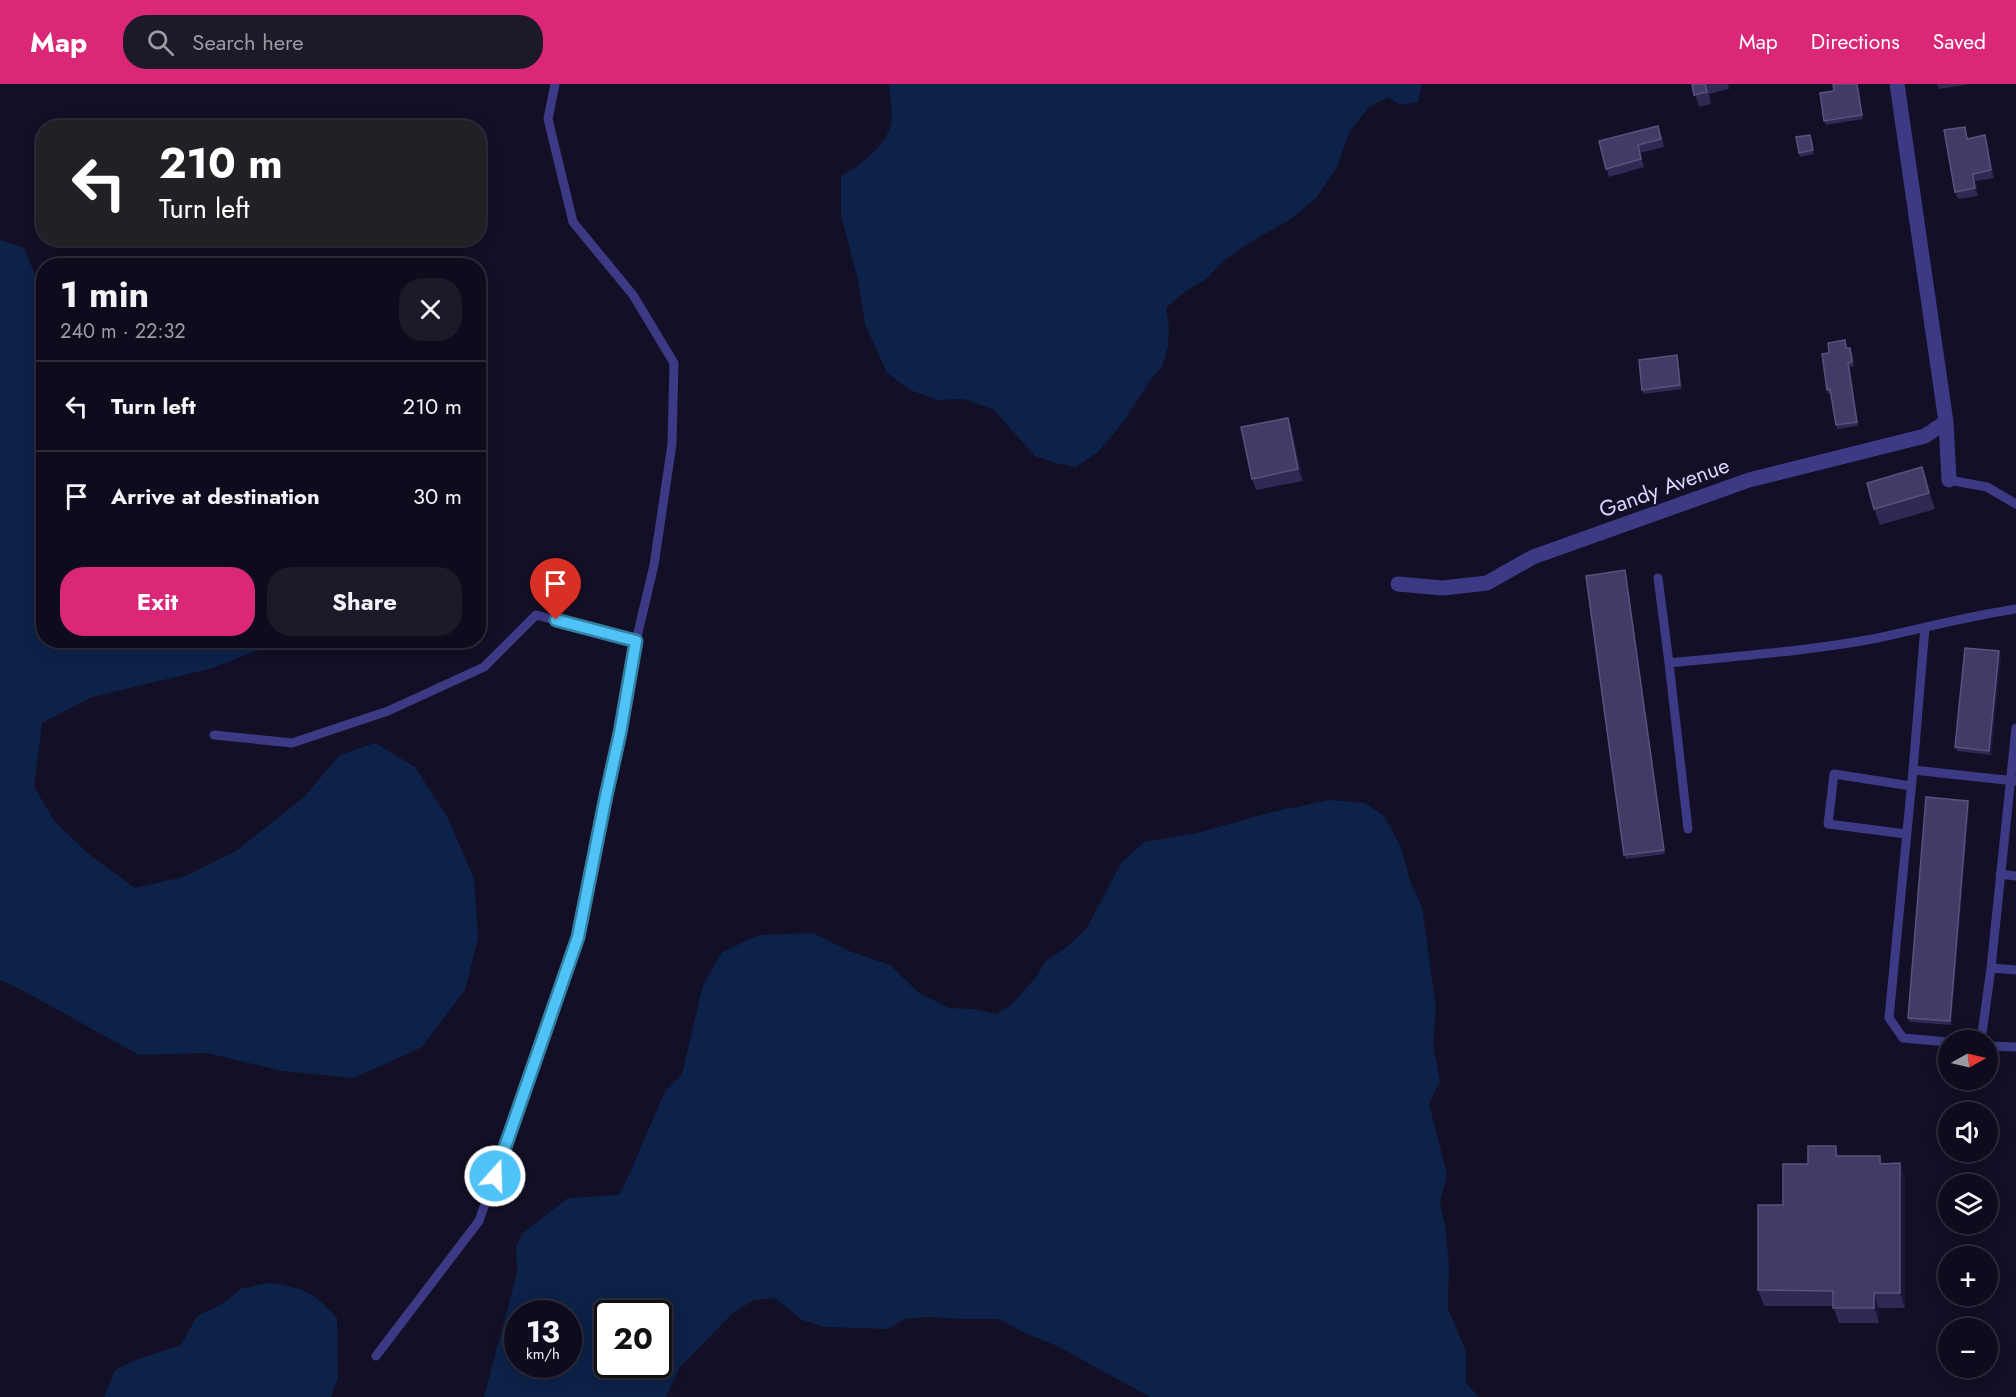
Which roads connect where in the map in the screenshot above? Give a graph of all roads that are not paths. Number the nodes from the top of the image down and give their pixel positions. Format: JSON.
{"nodes":[{"id":1,"x":555,"y":84,"type":"edge"},
{"id":2,"x":1897,"y":84,"type":"edge"},
{"id":3,"x":1946,"y":422,"type":"junction"},
{"id":4,"x":1949,"y":480,"type":"joint"},
{"id":5,"x":2016,"y":504,"type":"edge"},
{"id":6,"x":1658,"y":578,"type":"dead end"},
{"id":7,"x":1398,"y":584,"type":"dead end"},
{"id":8,"x":2016,"y":609,"type":"edge"},
{"id":9,"x":1925,"y":627,"type":"junction"},
{"id":10,"x":636,"y":641,"type":"junction"},
{"id":11,"x":1669,"y":663,"type":"junction"},
{"id":12,"x":2016,"y":729,"type":"edge"},
{"id":13,"x":214,"y":735,"type":"dead end"},
{"id":14,"x":1913,"y":770,"type":"junction"},
{"id":15,"x":2013,"y":781,"type":"edge"},
{"id":16,"x":1911,"y":786,"type":"junction"},
{"id":17,"x":1688,"y":829,"type":"dead end"},
{"id":18,"x":1906,"y":834,"type":"junction"},
{"id":19,"x":2000,"y":874,"type":"junction"},
{"id":20,"x":2016,"y":876,"type":"edge"},
{"id":21,"x":1991,"y":968,"type":"junction"},
{"id":22,"x":2016,"y":970,"type":"edge"},
{"id":23,"x":1983,"y":1030,"type":"edge"},
{"id":24,"x":1938,"y":1041,"type":"edge"},
{"id":25,"x":1998,"y":1046,"type":"edge"},
{"id":26,"x":2016,"y":1047,"type":"edge"},
{"id":27,"x":376,"y":1356,"type":"dead end"}],
"edges":[{"from":1,"to":10,"type":"lane"},
{"from":2,"to":3,"type":"street"},
{"from":3,"to":4,"type":"street"},
{"from":3,"to":7,"type":"street","name":"Gandy Avenue"},
{"from":4,"to":5,"type":"lane"},
{"from":6,"to":11,"type":"lane"},
{"from":8,"to":9,"type":"lane"},
{"from":9,"to":11,"type":"lane"},
{"from":9,"to":14,"type":"lane"},
{"from":10,"to":13,"type":"lane"},
{"from":10,"to":27,"type":"lane"},
{"from":11,"to":17,"type":"lane"},
{"from":12,"to":15,"type":"lane"},
{"from":14,"to":15,"type":"lane"},
{"from":14,"to":16,"type":"lane"},
{"from":15,"to":19,"type":"lane"},
{"from":16,"to":18,"type":"lane"},
{"from":16,"to":18,"type":"lane"},
{"from":18,"to":24,"type":"lane"},
{"from":19,"to":20,"type":"lane"},
{"from":19,"to":21,"type":"lane"},
{"from":21,"to":22,"type":"lane"},
{"from":21,"to":23,"type":"lane"},
{"from":25,"to":26,"type":"lane"}]}
